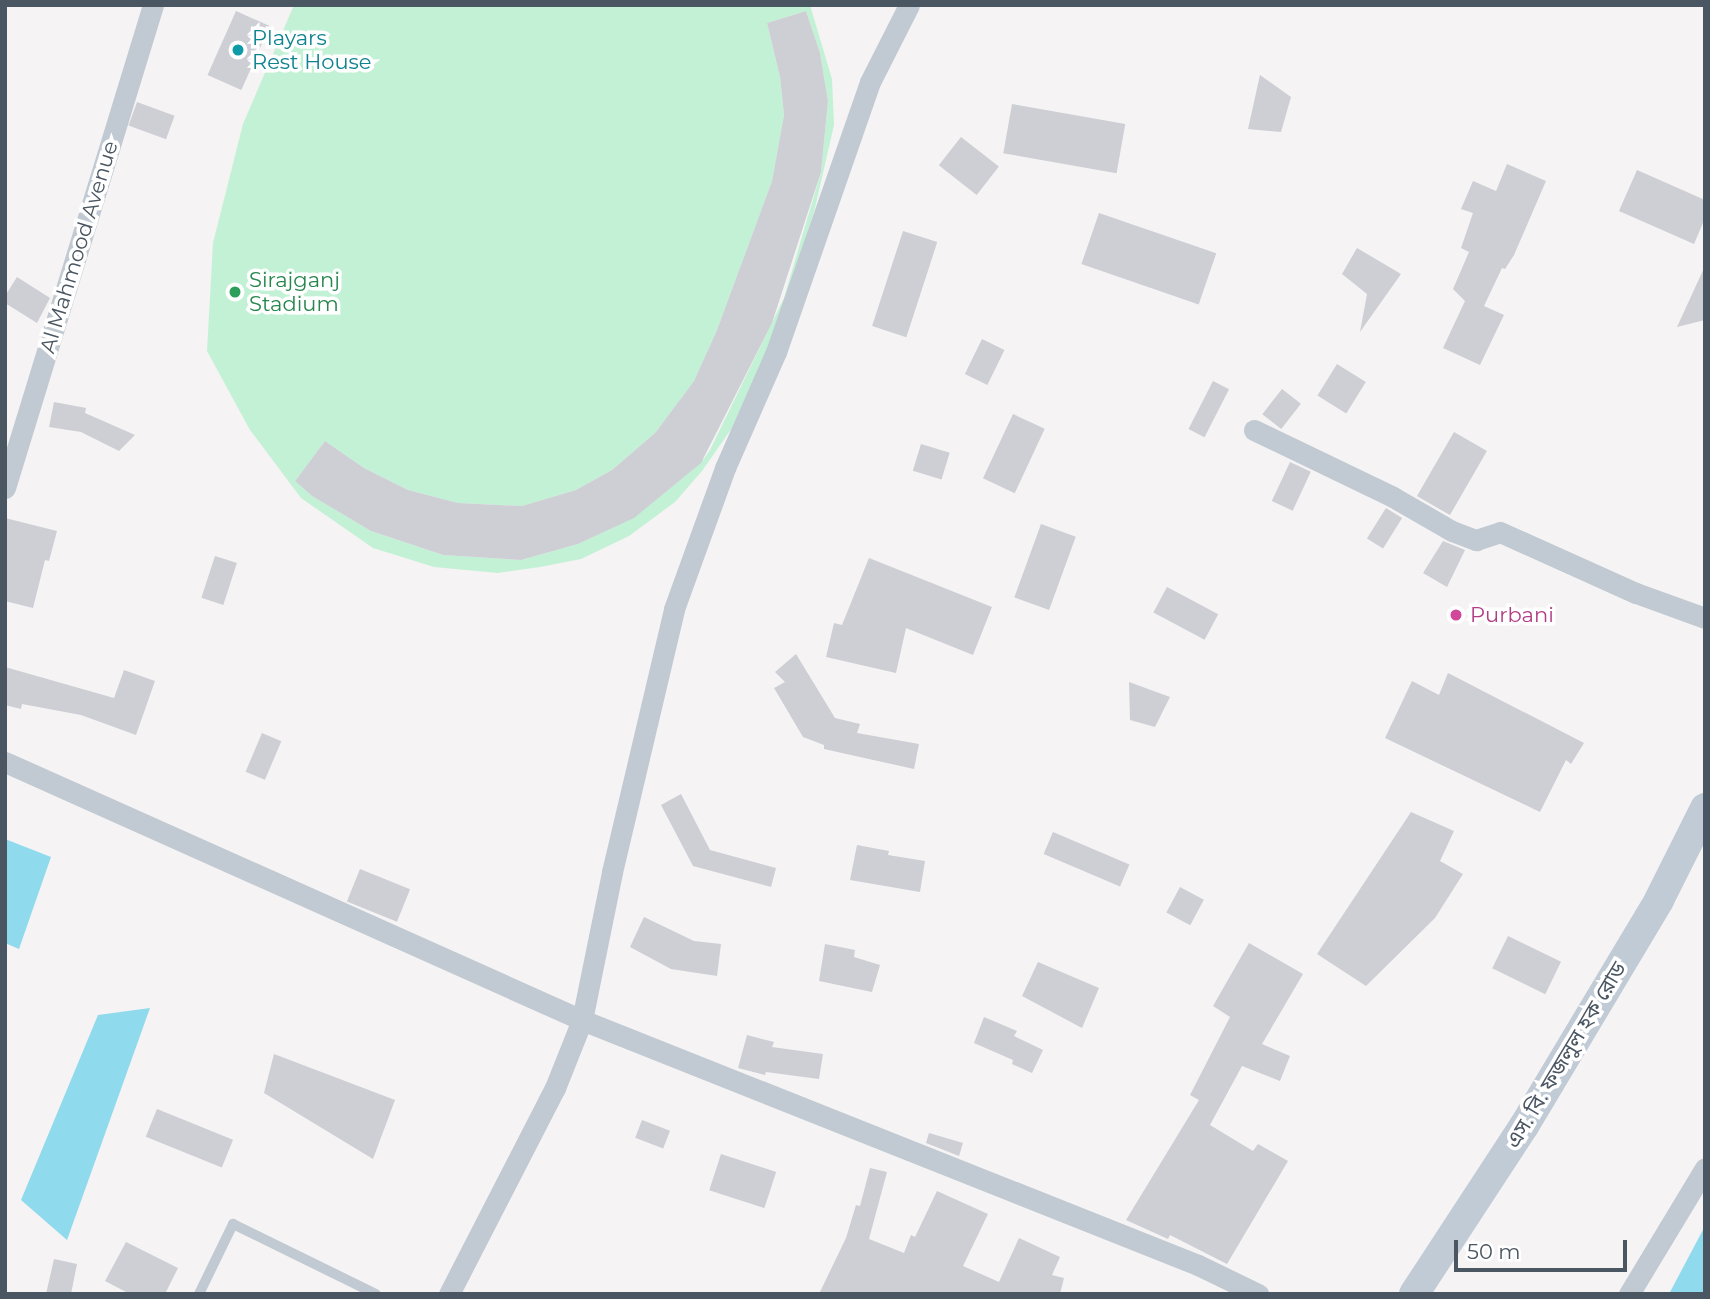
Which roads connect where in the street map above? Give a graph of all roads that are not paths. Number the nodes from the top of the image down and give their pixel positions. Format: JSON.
{"nodes":[{"id":1,"x":153,"y":5,"type":"edge"},
{"id":2,"x":909,"y":5,"type":"edge"},
{"id":3,"x":1254,"y":430,"type":"dead end"},
{"id":4,"x":5,"y":488,"type":"edge"},
{"id":5,"x":1705,"y":618,"type":"edge"},
{"id":6,"x":5,"y":762,"type":"edge"},
{"id":7,"x":1702,"y":821,"type":"edge"},
{"id":8,"x":582,"y":1020,"type":"junction"},
{"id":9,"x":1705,"y":1168,"type":"edge"},
{"id":10,"x":199,"y":1294,"type":"edge"},
{"id":11,"x":376,"y":1294,"type":"edge"},
{"id":12,"x":449,"y":1294,"type":"edge"},
{"id":13,"x":1258,"y":1294,"type":"edge"},
{"id":14,"x":1414,"y":1294,"type":"edge"},
{"id":15,"x":1629,"y":1294,"type":"edge"}],
"edges":[{"from":1,"to":4,"type":"street","name":"Al Mahmood Avenue"},
{"from":2,"to":8,"type":"street"},
{"from":3,"to":5,"type":"street"},
{"from":6,"to":8,"type":"street"},
{"from":7,"to":14,"type":"main road","name":"এস. বি. ফজলুল হক রোড"},
{"from":8,"to":12,"type":"street"},
{"from":8,"to":13,"type":"street"},
{"from":9,"to":15,"type":"street"},
{"from":10,"to":11,"type":"lane"}]}
